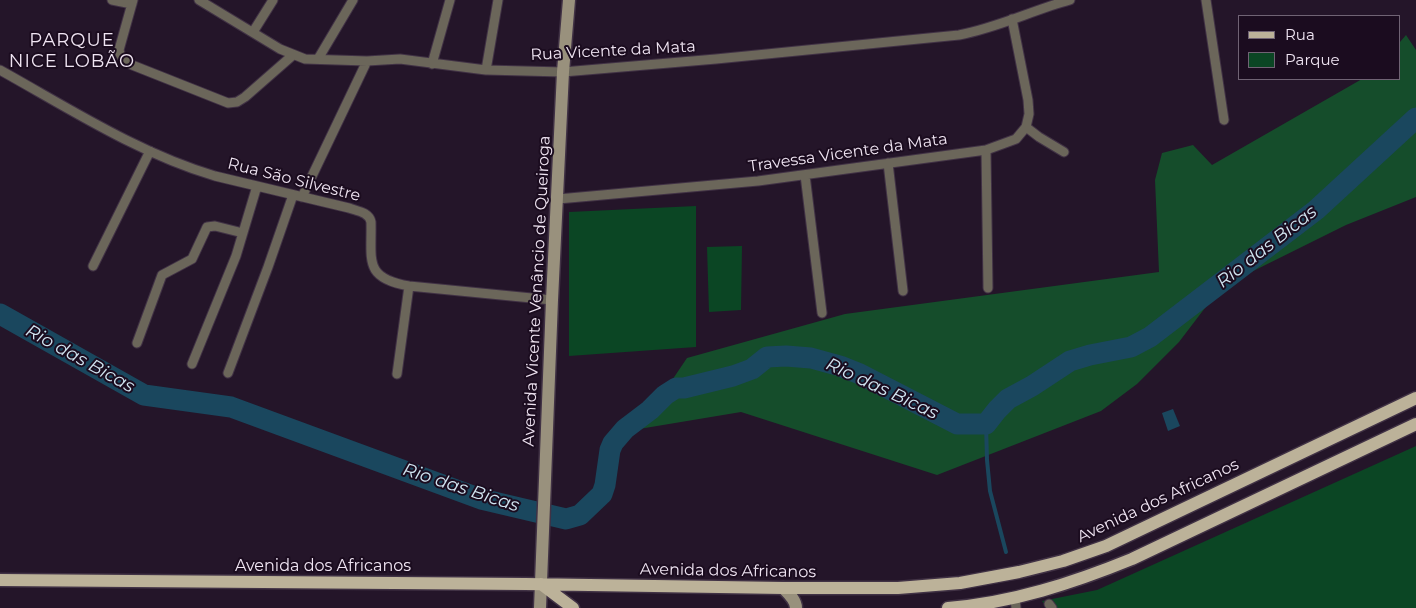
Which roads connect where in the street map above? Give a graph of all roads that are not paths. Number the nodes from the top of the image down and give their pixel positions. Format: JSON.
{"nodes":[{"id":1,"x":112,"y":0,"type":"edge"},
{"id":2,"x":199,"y":0,"type":"edge"},
{"id":3,"x":273,"y":0,"type":"edge"},
{"id":4,"x":353,"y":0,"type":"edge"},
{"id":5,"x":450,"y":0,"type":"edge"},
{"id":6,"x":498,"y":0,"type":"edge"},
{"id":7,"x":569,"y":0,"type":"edge"},
{"id":8,"x":1070,"y":0,"type":"edge"},
{"id":9,"x":1206,"y":0,"type":"edge"},
{"id":10,"x":133,"y":2,"type":"edge"},
{"id":11,"x":1012,"y":19,"type":"junction"},
{"id":12,"x":253,"y":32,"type":"junction"},
{"id":13,"x":293,"y":55,"type":"junction"},
{"id":14,"x":318,"y":60,"type":"junction"},
{"id":15,"x":367,"y":61,"type":"junction"},
{"id":16,"x":432,"y":64,"type":"junction"},
{"id":17,"x":0,"y":70,"type":"edge"},
{"id":18,"x":486,"y":70,"type":"junction"},
{"id":19,"x":563,"y":72,"type":"junction"},
{"id":20,"x":1224,"y":120,"type":"dead end"},
{"id":21,"x":1026,"y":127,"type":"junction"},
{"id":22,"x":986,"y":150,"type":"junction"},
{"id":23,"x":150,"y":152,"type":"junction"},
{"id":24,"x":1064,"y":152,"type":"dead end"},
{"id":25,"x":888,"y":163,"type":"junction"},
{"id":26,"x":805,"y":174,"type":"junction"},
{"id":27,"x":257,"y":186,"type":"junction"},
{"id":28,"x":297,"y":196,"type":"junction"},
{"id":29,"x":558,"y":199,"type":"junction"},
{"id":30,"x":243,"y":233,"type":"junction"},
{"id":31,"x":93,"y":266,"type":"dead end"},
{"id":32,"x":409,"y":286,"type":"junction"},
{"id":33,"x":988,"y":288,"type":"dead end"},
{"id":34,"x":903,"y":291,"type":"dead end"},
{"id":35,"x":552,"y":300,"type":"junction"},
{"id":36,"x":822,"y":313,"type":"dead end"},
{"id":37,"x":137,"y":343,"type":"dead end"},
{"id":38,"x":192,"y":364,"type":"dead end"},
{"id":39,"x":228,"y":373,"type":"dead end"},
{"id":40,"x":397,"y":374,"type":"dead end"},
{"id":41,"x":1416,"y":398,"type":"edge"},
{"id":42,"x":1416,"y":424,"type":"edge"},
{"id":43,"x":0,"y":580,"type":"edge"},
{"id":44,"x":541,"y":584,"type":"junction"},
{"id":45,"x":783,"y":588,"type":"junction"},
{"id":46,"x":1016,"y":602,"type":"edge"},
{"id":47,"x":965,"y":607,"type":"edge"},
{"id":48,"x":540,"y":608,"type":"edge"},
{"id":49,"x":573,"y":608,"type":"edge"},
{"id":50,"x":796,"y":608,"type":"edge"},
{"id":51,"x":948,"y":608,"type":"edge"}],
"edges":[{"from":1,"to":10,"type":"street"},
{"from":2,"to":12,"type":"street","name":"Rua Vicente da Mata"},
{"from":3,"to":12,"type":"street"},
{"from":4,"to":14,"type":"street"},
{"from":5,"to":16,"type":"street"},
{"from":6,"to":18,"type":"street"},
{"from":7,"to":19,"type":"street","name":"Avenida Vicente Venâncio de Queiroga"},
{"from":8,"to":11,"type":"street","name":"Rua Vicente da Mata"},
{"from":9,"to":20,"type":"street"},
{"from":10,"to":13,"type":"street"},
{"from":11,"to":19,"type":"street","name":"Rua Vicente da Mata"},
{"from":11,"to":21,"type":"street"},
{"from":12,"to":13,"type":"street","name":"Rua Vicente da Mata"},
{"from":13,"to":14,"type":"street","name":"Rua Vicente da Mata"},
{"from":14,"to":15,"type":"street","name":"Rua Vicente da Mata"},
{"from":15,"to":16,"type":"street","name":"Rua Vicente da Mata"},
{"from":15,"to":28,"type":"street"},
{"from":16,"to":18,"type":"street","name":"Rua Vicente da Mata"},
{"from":17,"to":23,"type":"street","name":"Rua São Silvestre"},
{"from":18,"to":19,"type":"street","name":"Rua Vicente da Mata"},
{"from":19,"to":29,"type":"street","name":"Avenida Vicente Venâncio de Queiroga"},
{"from":21,"to":22,"type":"street","name":"Travessa Vicente da Mata"},
{"from":21,"to":24,"type":"street"},
{"from":22,"to":25,"type":"street","name":"Travessa Vicente da Mata"},
{"from":22,"to":33,"type":"street"},
{"from":23,"to":27,"type":"street","name":"Rua São Silvestre"},
{"from":23,"to":31,"type":"street"},
{"from":25,"to":26,"type":"street","name":"Travessa Vicente da Mata"},
{"from":25,"to":34,"type":"street"},
{"from":26,"to":29,"type":"street","name":"Travessa Vicente da Mata"},
{"from":26,"to":36,"type":"street"},
{"from":27,"to":28,"type":"street","name":"Rua São Silvestre"},
{"from":27,"to":30,"type":"street"},
{"from":28,"to":32,"type":"street","name":"Rua São Silvestre"},
{"from":28,"to":39,"type":"street"},
{"from":29,"to":35,"type":"street","name":"Avenida Vicente Venâncio de Queiroga"},
{"from":30,"to":37,"type":"street"},
{"from":30,"to":38,"type":"street"},
{"from":32,"to":35,"type":"street","name":"Rua São Silvestre"},
{"from":32,"to":40,"type":"street"},
{"from":35,"to":44,"type":"street","name":"Avenida Vicente Venâncio de Queiroga"},
{"from":41,"to":45,"type":"main road","name":"Avenida dos Africanos"},
{"from":42,"to":46,"type":"main road"},
{"from":43,"to":44,"type":"main road","name":"Avenida dos Africanos"},
{"from":44,"to":45,"type":"main road","name":"Avenida dos Africanos"},
{"from":44,"to":48,"type":"street","name":"Avenida Vicente Venâncio de Queiroga"},
{"from":44,"to":49,"type":"main road"},
{"from":45,"to":50,"type":"street"},
{"from":46,"to":47,"type":"main road"},
{"from":47,"to":51,"type":"main road"}]}
